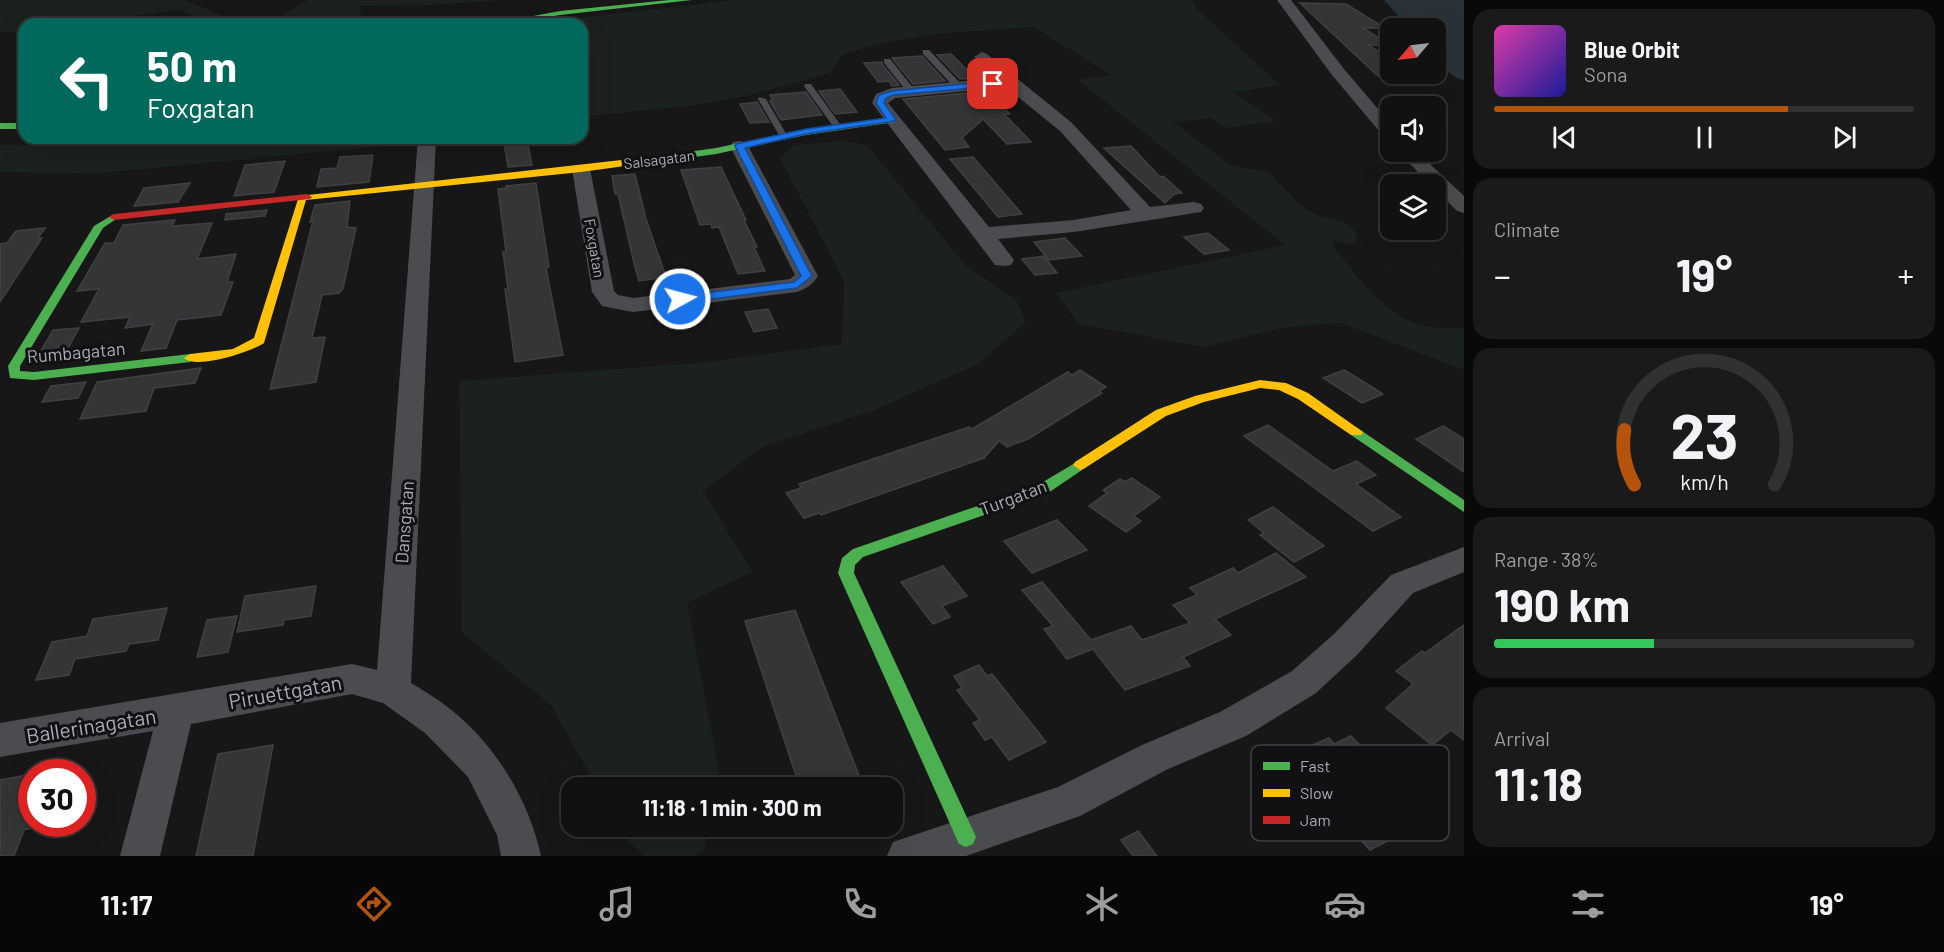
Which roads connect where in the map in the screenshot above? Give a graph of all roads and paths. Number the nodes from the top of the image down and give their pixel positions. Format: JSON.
{"nodes":[{"id":1,"x":689,"y":0,"type":"edge"},
{"id":2,"x":1284,"y":0,"type":"edge"},
{"id":3,"x":530,"y":18,"type":"edge"},
{"id":4,"x":926,"y":52,"type":"dead end"},
{"id":5,"x":982,"y":57,"type":"dead end"},
{"id":6,"x":887,"y":60,"type":"dead end"},
{"id":7,"x":1010,"y":82,"type":"junction"},
{"id":8,"x":808,"y":86,"type":"dead end"},
{"id":9,"x":959,"y":87,"type":"junction"},
{"id":10,"x":911,"y":91,"type":"junction"},
{"id":11,"x":762,"y":99,"type":"dead end"},
{"id":12,"x":892,"y":120,"type":"junction"},
{"id":13,"x":1380,"y":121,"type":"edge"},
{"id":14,"x":0,"y":126,"type":"edge"},
{"id":15,"x":18,"y":126,"type":"edge"},
{"id":16,"x":838,"y":128,"type":"junction"},
{"id":17,"x":784,"y":136,"type":"junction"},
{"id":18,"x":427,"y":144,"type":"edge"},
{"id":19,"x":739,"y":146,"type":"junction"},
{"id":20,"x":1417,"y":162,"type":"edge"},
{"id":21,"x":581,"y":169,"type":"junction"},
{"id":22,"x":424,"y":184,"type":"junction"},
{"id":23,"x":302,"y":198,"type":"junction"},
{"id":24,"x":1464,"y":207,"type":"edge"},
{"id":25,"x":1194,"y":208,"type":"dead end"},
{"id":26,"x":1145,"y":214,"type":"junction"},
{"id":27,"x":983,"y":234,"type":"junction"},
{"id":28,"x":1003,"y":260,"type":"dead end"},
{"id":29,"x":1464,"y":507,"type":"edge"},
{"id":30,"x":1464,"y":559,"type":"edge"},
{"id":31,"x":393,"y":690,"type":"junction"},
{"id":32,"x":176,"y":711,"type":"junction"},
{"id":33,"x":0,"y":740,"type":"edge"},
{"id":34,"x":966,"y":837,"type":"junction"},
{"id":35,"x":140,"y":856,"type":"edge"},
{"id":36,"x":521,"y":856,"type":"edge"},
{"id":37,"x":907,"y":856,"type":"edge"}],
"edges":[{"from":1,"to":3,"type":"street"},
{"from":2,"to":13,"type":"street"},
{"from":4,"to":9,"type":"lane"},
{"from":5,"to":7,"type":"street"},
{"from":6,"to":10,"type":"lane"},
{"from":7,"to":9,"type":"street"},
{"from":7,"to":26,"type":"street"},
{"from":8,"to":16,"type":"lane"},
{"from":9,"to":10,"type":"street"},
{"from":10,"to":12,"type":"street"},
{"from":11,"to":17,"type":"lane"},
{"from":12,"to":16,"type":"street","name":"Salsagatan"},
{"from":12,"to":27,"type":"street"},
{"from":14,"to":15,"type":"street"},
{"from":16,"to":17,"type":"street","name":"Salsagatan"},
{"from":17,"to":19,"type":"street","name":"Salsagatan"},
{"from":18,"to":22,"type":"street","name":"Dansgatan"},
{"from":19,"to":21,"type":"street","name":"Salsagatan"},
{"from":19,"to":21,"type":"street","name":"Foxgatan"},
{"from":20,"to":24,"type":"street"},
{"from":21,"to":22,"type":"street","name":"Salsagatan"},
{"from":22,"to":23,"type":"street","name":"Rumbagatan"},
{"from":22,"to":31,"type":"street","name":"Dansgatan"},
{"from":23,"to":23,"type":"street","name":"Rumbagatan"},
{"from":25,"to":26,"type":"street"},
{"from":26,"to":27,"type":"street"},
{"from":27,"to":28,"type":"street"},
{"from":29,"to":34,"type":"street","name":"Turgatan"},
{"from":30,"to":34,"type":"street"},
{"from":31,"to":32,"type":"street","name":"Piruettgatan"},
{"from":31,"to":36,"type":"street"},
{"from":32,"to":33,"type":"street","name":"Ballerinagatan"},
{"from":32,"to":35,"type":"street","name":"Ballerinagatan"},
{"from":34,"to":37,"type":"street"}]}
